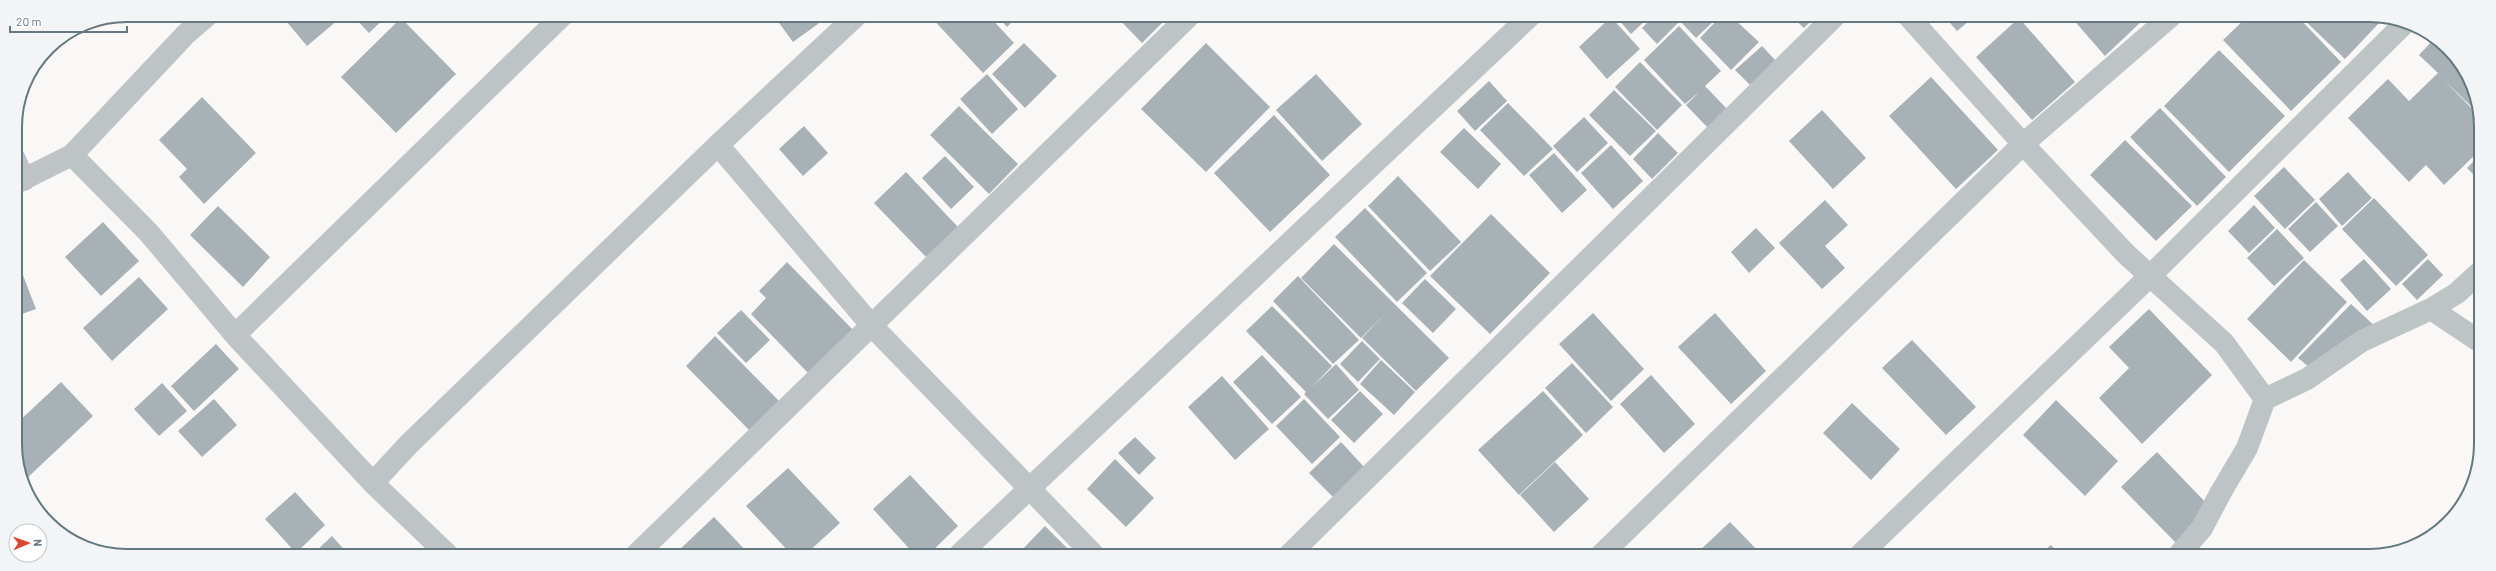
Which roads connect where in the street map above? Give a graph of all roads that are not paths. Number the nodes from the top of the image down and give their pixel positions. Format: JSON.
{"nodes":[{"id":1,"x":557,"y":22,"type":"edge"},
{"id":2,"x":850,"y":22,"type":"edge"},
{"id":3,"x":1183,"y":22,"type":"edge"},
{"id":4,"x":1524,"y":22,"type":"edge"},
{"id":5,"x":1829,"y":22,"type":"edge"},
{"id":6,"x":1913,"y":22,"type":"edge"},
{"id":7,"x":2164,"y":22,"type":"edge"},
{"id":8,"x":182,"y":24,"type":"edge"},
{"id":9,"x":2400,"y":28,"type":"edge"},
{"id":10,"x":2023,"y":144,"type":"junction"},
{"id":11,"x":718,"y":145,"type":"junction"},
{"id":12,"x":72,"y":155,"type":"junction"},
{"id":13,"x":22,"y":180,"type":"edge"},
{"id":14,"x":2150,"y":276,"type":"junction"},
{"id":15,"x":2474,"y":278,"type":"edge"},
{"id":16,"x":2431,"y":309,"type":"junction"},
{"id":17,"x":872,"y":326,"type":"junction"},
{"id":18,"x":235,"y":335,"type":"junction"},
{"id":19,"x":2474,"y":338,"type":"edge"},
{"id":20,"x":2265,"y":399,"type":"junction"},
{"id":21,"x":373,"y":483,"type":"junction"},
{"id":22,"x":1029,"y":487,"type":"junction"},
{"id":23,"x":442,"y":549,"type":"edge"},
{"id":24,"x":642,"y":549,"type":"edge"},
{"id":25,"x":965,"y":549,"type":"edge"},
{"id":26,"x":1088,"y":549,"type":"edge"},
{"id":27,"x":1295,"y":549,"type":"edge"},
{"id":28,"x":1607,"y":549,"type":"edge"},
{"id":29,"x":1866,"y":549,"type":"edge"},
{"id":30,"x":2184,"y":549,"type":"edge"}],
"edges":[{"from":1,"to":18,"type":"street"},
{"from":2,"to":11,"type":"street"},
{"from":3,"to":17,"type":"street"},
{"from":4,"to":22,"type":"street"},
{"from":5,"to":27,"type":"street"},
{"from":6,"to":10,"type":"street"},
{"from":7,"to":10,"type":"street"},
{"from":8,"to":12,"type":"street"},
{"from":9,"to":14,"type":"street"},
{"from":10,"to":14,"type":"street"},
{"from":10,"to":28,"type":"street"},
{"from":11,"to":17,"type":"street"},
{"from":11,"to":21,"type":"street"},
{"from":12,"to":13,"type":"street"},
{"from":12,"to":18,"type":"street"},
{"from":14,"to":20,"type":"street"},
{"from":14,"to":29,"type":"street"},
{"from":15,"to":16,"type":"street"},
{"from":16,"to":19,"type":"street"},
{"from":16,"to":20,"type":"street"},
{"from":17,"to":22,"type":"street"},
{"from":17,"to":24,"type":"street"},
{"from":18,"to":21,"type":"street"},
{"from":20,"to":30,"type":"street"},
{"from":21,"to":23,"type":"street"},
{"from":22,"to":25,"type":"street"},
{"from":22,"to":26,"type":"street"}]}
